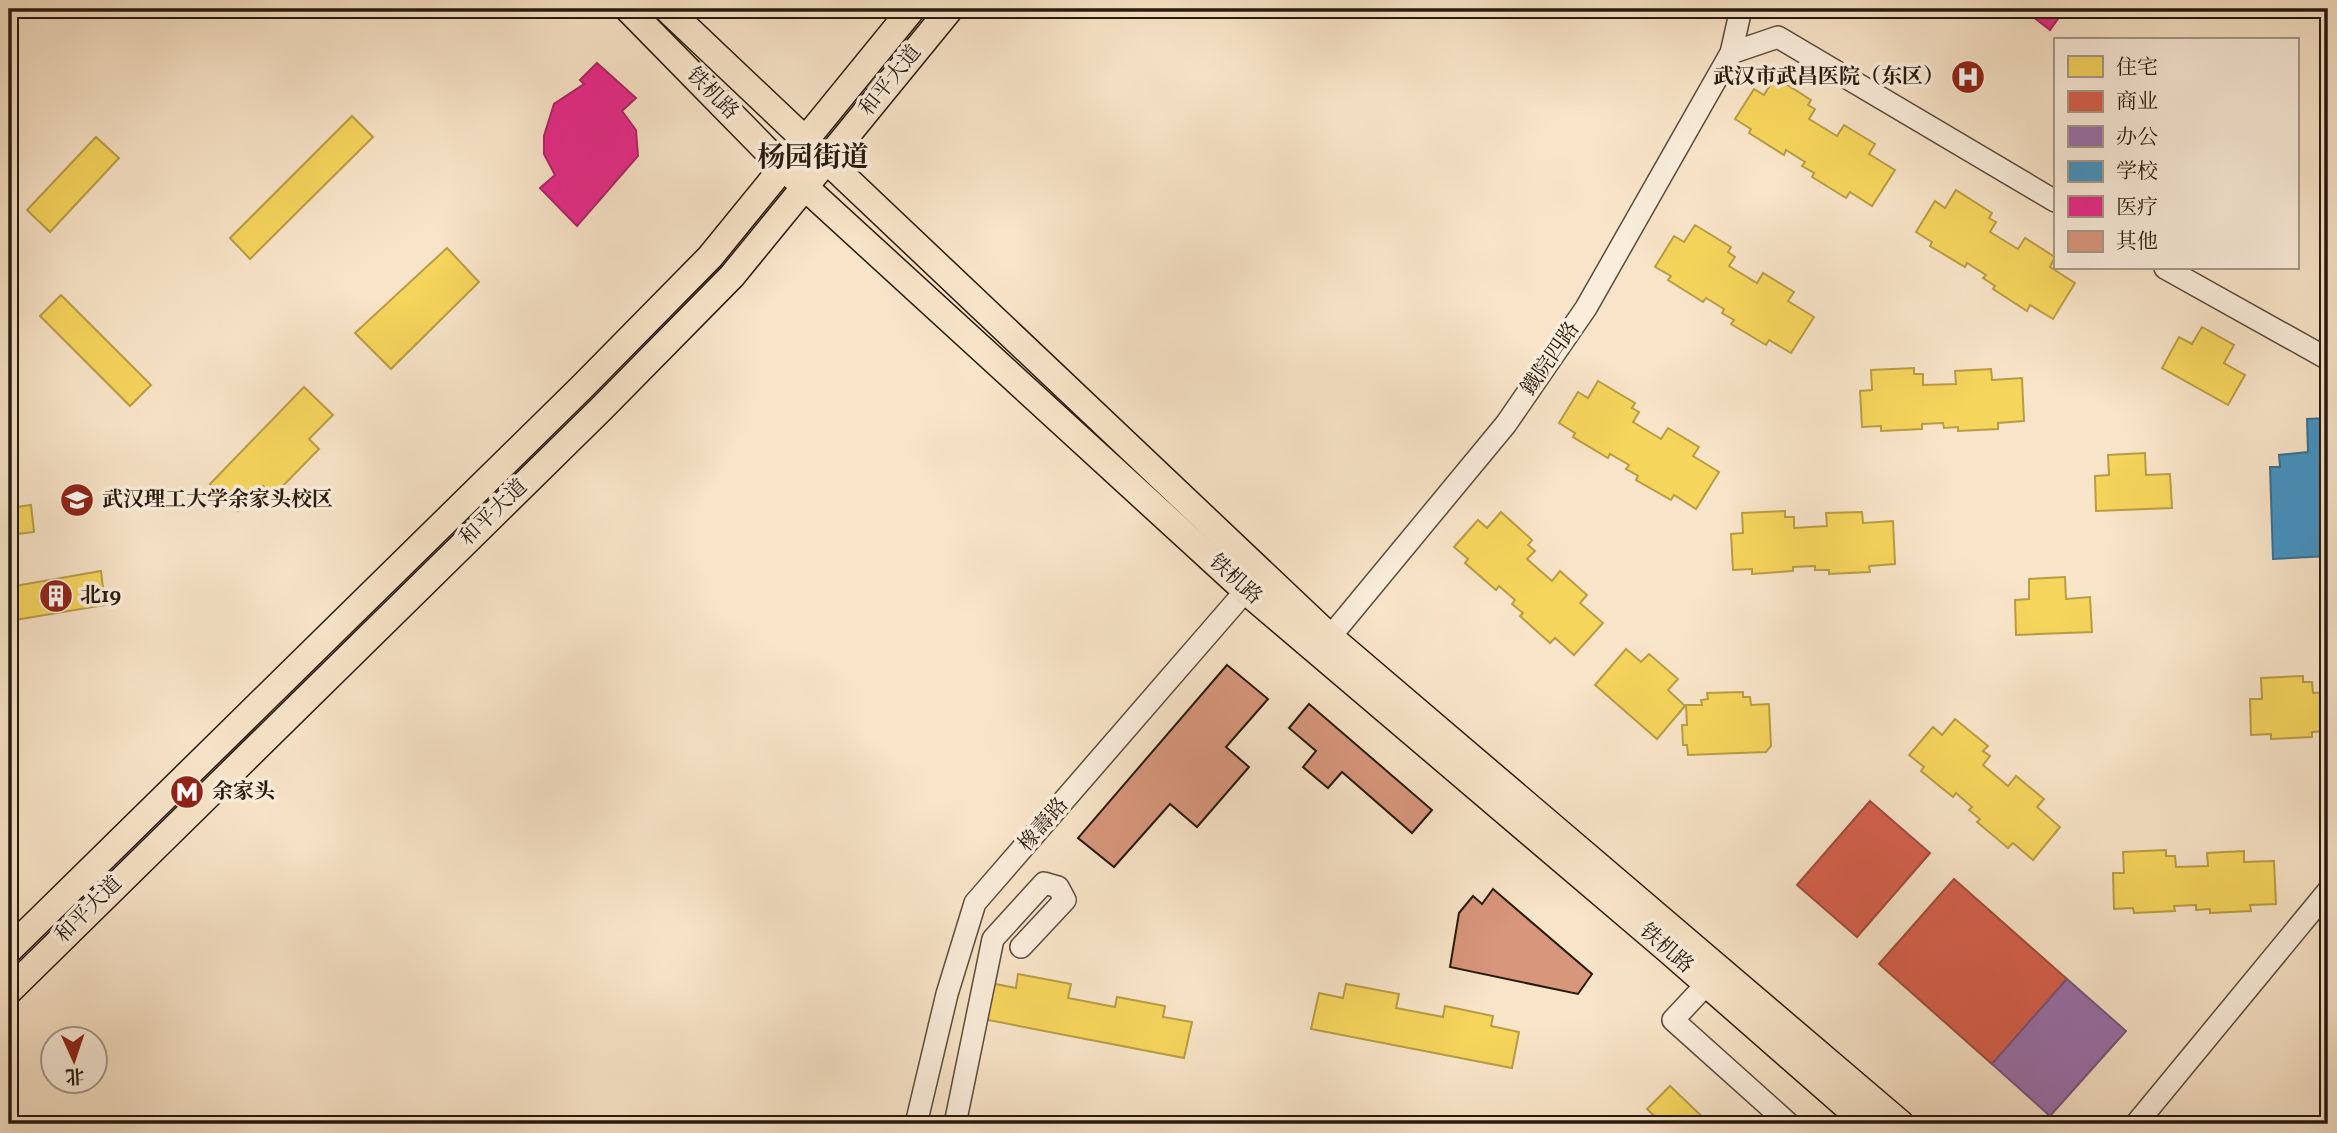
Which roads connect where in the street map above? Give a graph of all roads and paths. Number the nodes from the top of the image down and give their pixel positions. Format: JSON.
{"nodes":[{"id":1,"x":628,"y":9,"type":"edge"},
{"id":2,"x":667,"y":9,"type":"edge"},
{"id":3,"x":912,"y":9,"type":"edge"},
{"id":4,"x":950,"y":9,"type":"edge"},
{"id":5,"x":1741,"y":9,"type":"edge"},
{"id":6,"x":1731,"y":53,"type":"junction"},
{"id":7,"x":805,"y":140,"type":"junction"},
{"id":8,"x":826,"y":160,"type":"junction"},
{"id":9,"x":783,"y":167,"type":"junction"},
{"id":10,"x":805,"y":187,"type":"junction"},
{"id":11,"x":2054,"y":200,"type":"edge"},
{"id":12,"x":2169,"y":270,"type":"edge"},
{"id":13,"x":2328,"y":359,"type":"edge"},
{"id":14,"x":1254,"y":582,"type":"junction"},
{"id":15,"x":1330,"y":636,"type":"junction"},
{"id":16,"x":2328,"y":891,"type":"edge"},
{"id":17,"x":1021,"y":947,"type":"dead end"},
{"id":18,"x":9,"y":950,"type":"edge"},
{"id":19,"x":1713,"y":978,"type":"junction"},
{"id":20,"x":9,"y":991,"type":"edge"},
{"id":21,"x":916,"y":1124,"type":"edge"},
{"id":22,"x":955,"y":1124,"type":"edge"},
{"id":23,"x":1789,"y":1124,"type":"edge"},
{"id":24,"x":1867,"y":1124,"type":"edge"},
{"id":25,"x":1901,"y":1124,"type":"edge"},
{"id":26,"x":2136,"y":1124,"type":"edge"}],
"edges":[{"from":1,"to":9,"type":"main road","name":"铁机路"},
{"from":2,"to":7,"type":"main road","name":"铁机路"},
{"from":3,"to":7,"type":"main road","name":"和平大道"},
{"from":4,"to":8,"type":"main road","name":"和平大道"},
{"from":5,"to":6,"type":"street","name":"鐵院四路"},
{"from":6,"to":11,"type":"street"},
{"from":6,"to":15,"type":"street","name":"鐵院四路"},
{"from":7,"to":8,"type":"main road","name":"铁机路"},
{"from":7,"to":9,"type":"main road","name":"和平大道"},
{"from":8,"to":10,"type":"main road","name":"和平大道"},
{"from":8,"to":14,"type":"main road","name":"铁机路"},
{"from":9,"to":10,"type":"main road","name":"铁机路"},
{"from":9,"to":18,"type":"main road","name":"和平大道"},
{"from":10,"to":14,"type":"main road","name":"铁机路"},
{"from":10,"to":20,"type":"main road","name":"和平大道"},
{"from":12,"to":13,"type":"street"},
{"from":14,"to":15,"type":"main road","name":"铁机路"},
{"from":14,"to":19,"type":"main road","name":"铁机路"},
{"from":14,"to":21,"type":"street","name":"橡壽路"},
{"from":15,"to":19,"type":"main road","name":"铁机路"},
{"from":16,"to":26,"type":"street"},
{"from":17,"to":22,"type":"street"},
{"from":19,"to":23,"type":"street"},
{"from":19,"to":24,"type":"main road","name":"铁机路"},
{"from":19,"to":25,"type":"main road","name":"铁机路"}]}
